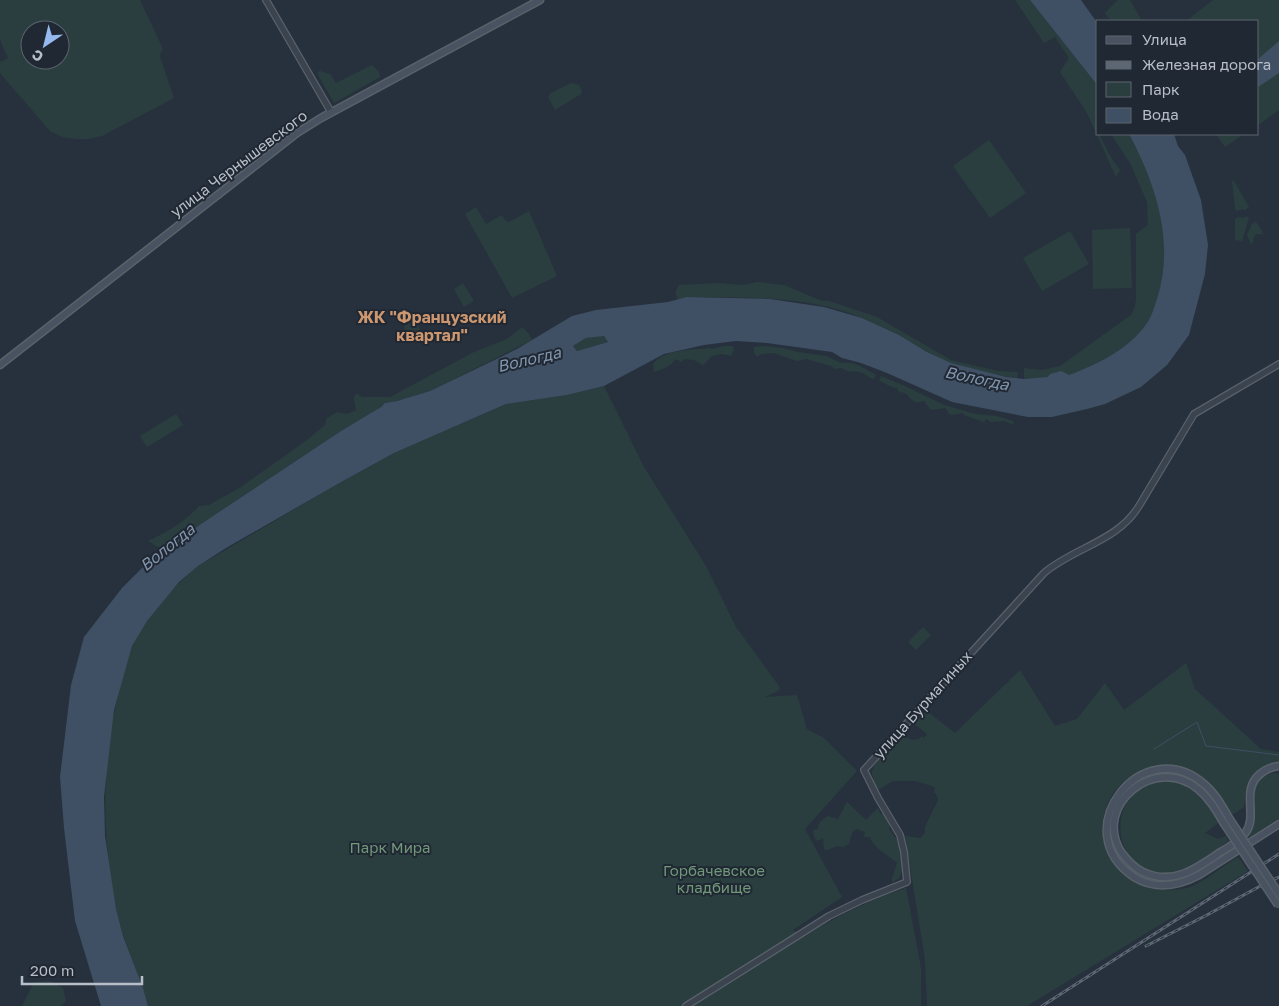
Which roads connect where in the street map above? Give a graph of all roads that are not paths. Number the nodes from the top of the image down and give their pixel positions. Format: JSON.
{"nodes":[{"id":1,"x":266,"y":0,"type":"edge"},
{"id":2,"x":540,"y":0,"type":"edge"},
{"id":3,"x":331,"y":112,"type":"junction"},
{"id":4,"x":1279,"y":364,"type":"edge"},
{"id":5,"x":0,"y":365,"type":"edge"},
{"id":6,"x":1279,"y":766,"type":"edge"},
{"id":7,"x":1265,"y":771,"type":"junction"},
{"id":8,"x":1279,"y":772,"type":"edge"},
{"id":9,"x":1226,"y":820,"type":"junction"},
{"id":10,"x":1279,"y":824,"type":"edge"},
{"id":11,"x":1279,"y":894,"type":"edge"},
{"id":12,"x":1278,"y":906,"type":"edge"},
{"id":13,"x":686,"y":1006,"type":"edge"}],
"edges":[{"from":1,"to":3,"type":"street"},
{"from":2,"to":3,"type":"main road","name":"улица Чернышевского"},
{"from":3,"to":5,"type":"main road","name":"улица Чернышевского"},
{"from":4,"to":13,"type":"street","name":"улица Бурмагиных"},
{"from":6,"to":7,"type":"main road"},
{"from":7,"to":8,"type":"main road"},
{"from":7,"to":9,"type":"main road"},
{"from":9,"to":10,"type":"main road"},
{"from":9,"to":11,"type":"main road","bridge":true},
{"from":9,"to":12,"type":"main road","bridge":true}]}
